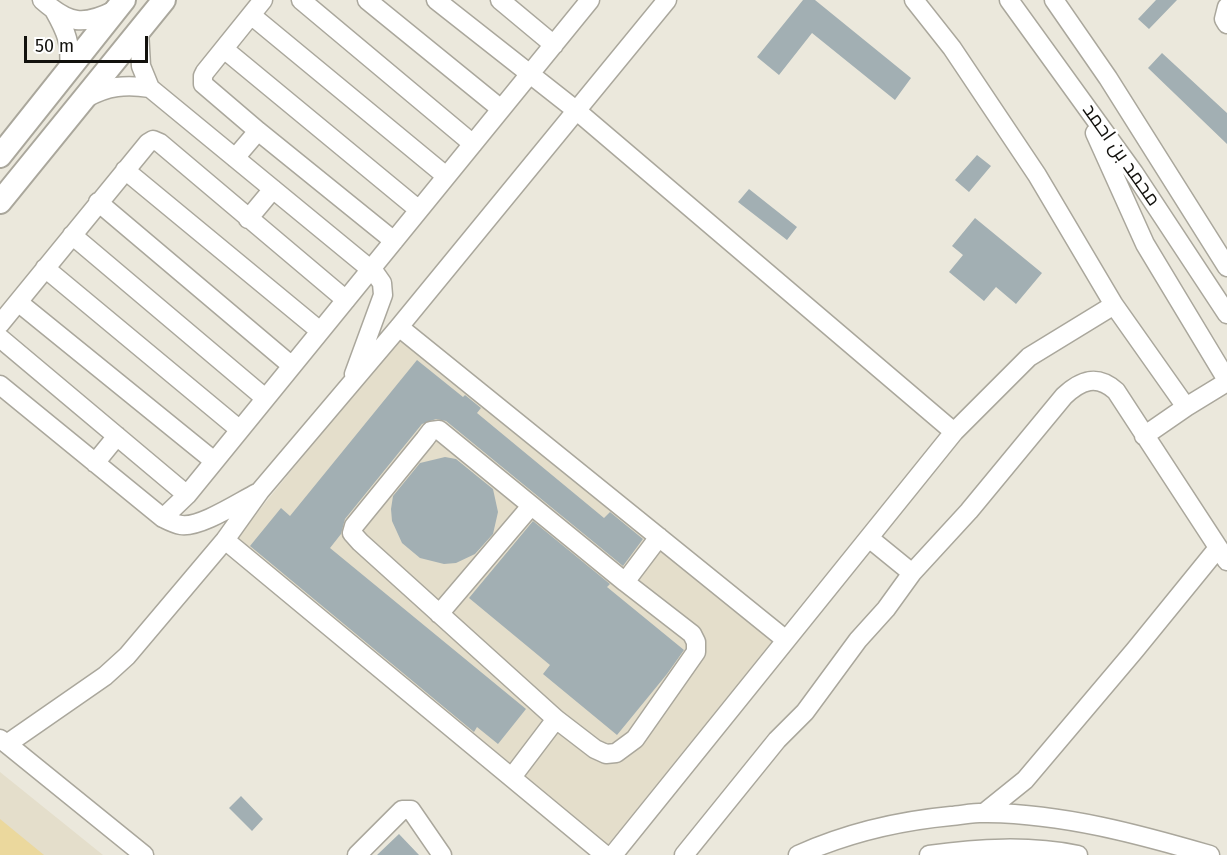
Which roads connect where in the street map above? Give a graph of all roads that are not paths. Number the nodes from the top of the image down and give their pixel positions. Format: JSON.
{"nodes":[{"id":1,"x":164,"y":0,"type":"edge"},
{"id":2,"x":263,"y":0,"type":"edge"},
{"id":3,"x":301,"y":0,"type":"edge"},
{"id":4,"x":367,"y":0,"type":"edge"},
{"id":5,"x":436,"y":0,"type":"edge"},
{"id":6,"x":500,"y":0,"type":"edge"},
{"id":7,"x":667,"y":0,"type":"edge"},
{"id":8,"x":914,"y":0,"type":"edge"},
{"id":9,"x":1010,"y":0,"type":"edge"},
{"id":10,"x":1054,"y":0,"type":"edge"},
{"id":11,"x":1070,"y":0,"type":"edge"},
{"id":12,"x":579,"y":4,"type":"edge"},
{"id":13,"x":48,"y":5,"type":"edge"},
{"id":14,"x":120,"y":5,"type":"edge"},
{"id":15,"x":1227,"y":7,"type":"edge"},
{"id":16,"x":251,"y":15,"type":"junction"},
{"id":17,"x":1227,"y":24,"type":"edge"},
{"id":18,"x":140,"y":30,"type":"junction"},
{"id":19,"x":1080,"y":38,"type":"junction"},
{"id":20,"x":554,"y":45,"type":"junction"},
{"id":21,"x":224,"y":49,"type":"junction"},
{"id":22,"x":69,"y":69,"type":"junction"},
{"id":23,"x":529,"y":75,"type":"junction"},
{"id":24,"x":150,"y":88,"type":"junction"},
{"id":25,"x":86,"y":98,"type":"junction"},
{"id":26,"x":1082,"y":101,"type":"junction"},
{"id":27,"x":501,"y":109,"type":"junction"},
{"id":28,"x":577,"y":111,"type":"junction"},
{"id":29,"x":258,"y":132,"type":"junction"},
{"id":30,"x":473,"y":144,"type":"junction"},
{"id":31,"x":0,"y":156,"type":"edge"},
{"id":32,"x":235,"y":158,"type":"junction"},
{"id":33,"x":125,"y":170,"type":"junction"},
{"id":34,"x":446,"y":176,"type":"junction"},
{"id":35,"x":273,"y":189,"type":"junction"},
{"id":36,"x":0,"y":202,"type":"edge"},
{"id":37,"x":98,"y":202,"type":"junction"},
{"id":38,"x":419,"y":210,"type":"junction"},
{"id":39,"x":248,"y":219,"type":"junction"},
{"id":40,"x":72,"y":235,"type":"junction"},
{"id":41,"x":394,"y":241,"type":"junction"},
{"id":42,"x":1227,"y":267,"type":"edge"},
{"id":43,"x":45,"y":268,"type":"junction"},
{"id":44,"x":370,"y":270,"type":"junction"},
{"id":45,"x":346,"y":300,"type":"junction"},
{"id":46,"x":18,"y":302,"type":"junction"},
{"id":47,"x":1114,"y":305,"type":"junction"},
{"id":48,"x":1227,"y":314,"type":"edge"},
{"id":49,"x":0,"y":324,"type":"edge"},
{"id":50,"x":399,"y":327,"type":"junction"},
{"id":51,"x":320,"y":331,"type":"junction"},
{"id":52,"x":0,"y":338,"type":"edge"},
{"id":53,"x":292,"y":366,"type":"junction"},
{"id":54,"x":1227,"y":381,"type":"edge"},
{"id":55,"x":0,"y":385,"type":"edge"},
{"id":56,"x":349,"y":387,"type":"junction"},
{"id":57,"x":266,"y":398,"type":"junction"},
{"id":58,"x":1186,"y":407,"type":"junction"},
{"id":59,"x":240,"y":430,"type":"junction"},
{"id":60,"x":954,"y":432,"type":"junction"},
{"id":61,"x":117,"y":436,"type":"junction"},
{"id":62,"x":1144,"y":436,"type":"junction"},
{"id":63,"x":214,"y":461,"type":"junction"},
{"id":64,"x":95,"y":463,"type":"junction"},
{"id":65,"x":260,"y":492,"type":"junction"},
{"id":66,"x":187,"y":495,"type":"junction"},
{"id":67,"x":531,"y":506,"type":"junction"},
{"id":68,"x":163,"y":518,"type":"junction"},
{"id":69,"x":659,"y":537,"type":"junction"},
{"id":70,"x":869,"y":538,"type":"junction"},
{"id":71,"x":225,"y":540,"type":"junction"},
{"id":72,"x":1223,"y":554,"type":"edge"},
{"id":73,"x":912,"y":573,"type":"junction"},
{"id":74,"x":625,"y":582,"type":"junction"},
{"id":75,"x":439,"y":614,"type":"junction"},
{"id":76,"x":786,"y":640,"type":"junction"},
{"id":77,"x":556,"y":719,"type":"junction"},
{"id":78,"x":4,"y":741,"type":"edge"},
{"id":79,"x":512,"y":777,"type":"junction"},
{"id":80,"x":984,"y":813,"type":"junction"},
{"id":81,"x":144,"y":855,"type":"edge"},
{"id":82,"x":357,"y":855,"type":"edge"},
{"id":83,"x":442,"y":855,"type":"edge"},
{"id":84,"x":605,"y":855,"type":"edge"},
{"id":85,"x":613,"y":855,"type":"edge"},
{"id":86,"x":684,"y":855,"type":"edge"},
{"id":87,"x":798,"y":855,"type":"edge"},
{"id":88,"x":929,"y":855,"type":"edge"},
{"id":89,"x":1078,"y":855,"type":"edge"},
{"id":90,"x":1210,"y":855,"type":"edge"}],
"edges":[{"from":1,"to":18,"type":"main road"},
{"from":2,"to":16,"type":"street"},
{"from":3,"to":30,"type":"street"},
{"from":4,"to":27,"type":"street"},
{"from":5,"to":23,"type":"street"},
{"from":6,"to":20,"type":"street"},
{"from":7,"to":28,"type":"street"},
{"from":8,"to":47,"type":"street"},
{"from":9,"to":26,"type":"street","name":"محمد بن احمد"},
{"from":10,"to":19,"type":"street","name":"محمد بن احمد"},
{"from":11,"to":19,"type":"street"},
{"from":12,"to":20,"type":"street"},
{"from":13,"to":14,"type":"street"},
{"from":13,"to":22,"type":"street"},
{"from":14,"to":22,"type":"main road"},
{"from":15,"to":17,"type":"street"},
{"from":16,"to":21,"type":"street"},
{"from":16,"to":34,"type":"street"},
{"from":18,"to":24,"type":"street"},
{"from":18,"to":25,"type":"main road"},
{"from":19,"to":42,"type":"street","name":"محمد بن احمد"},
{"from":20,"to":23,"type":"street"},
{"from":21,"to":29,"type":"street"},
{"from":21,"to":38,"type":"street"},
{"from":22,"to":31,"type":"main road"},
{"from":23,"to":27,"type":"street"},
{"from":23,"to":28,"type":"street"},
{"from":24,"to":25,"type":"street"},
{"from":24,"to":32,"type":"street"},
{"from":25,"to":36,"type":"main road"},
{"from":26,"to":48,"type":"street","name":"محمد بن احمد"},
{"from":26,"to":54,"type":"street"},
{"from":27,"to":30,"type":"street"},
{"from":28,"to":50,"type":"street"},
{"from":28,"to":60,"type":"street"},
{"from":29,"to":32,"type":"street"},
{"from":29,"to":41,"type":"street"},
{"from":30,"to":34,"type":"street"},
{"from":32,"to":35,"type":"street"},
{"from":33,"to":37,"type":"street"},
{"from":33,"to":39,"type":"street"},
{"from":33,"to":51,"type":"street"},
{"from":34,"to":38,"type":"street"},
{"from":35,"to":39,"type":"street"},
{"from":35,"to":44,"type":"street"},
{"from":37,"to":40,"type":"street"},
{"from":37,"to":53,"type":"street"},
{"from":38,"to":41,"type":"street"},
{"from":39,"to":45,"type":"street"},
{"from":40,"to":43,"type":"street"},
{"from":40,"to":57,"type":"street"},
{"from":41,"to":44,"type":"street"},
{"from":43,"to":46,"type":"street"},
{"from":43,"to":59,"type":"street"},
{"from":44,"to":45,"type":"street"},
{"from":44,"to":56,"type":"street"},
{"from":45,"to":51,"type":"street"},
{"from":46,"to":49,"type":"street"},
{"from":46,"to":63,"type":"street"},
{"from":47,"to":58,"type":"street"},
{"from":47,"to":60,"type":"street"},
{"from":50,"to":56,"type":"street"},
{"from":50,"to":69,"type":"street"},
{"from":51,"to":53,"type":"street"},
{"from":52,"to":61,"type":"street"},
{"from":53,"to":57,"type":"street"},
{"from":54,"to":58,"type":"street"},
{"from":55,"to":64,"type":"street"},
{"from":56,"to":65,"type":"street"},
{"from":57,"to":59,"type":"street"},
{"from":58,"to":62,"type":"street"},
{"from":59,"to":63,"type":"street"},
{"from":60,"to":70,"type":"street"},
{"from":61,"to":64,"type":"street"},
{"from":61,"to":66,"type":"street"},
{"from":62,"to":72,"type":"street"},
{"from":62,"to":73,"type":"street"},
{"from":63,"to":66,"type":"street"},
{"from":64,"to":68,"type":"street"},
{"from":65,"to":68,"type":"street"},
{"from":65,"to":71,"type":"street"},
{"from":66,"to":68,"type":"street"},
{"from":67,"to":74,"type":"street"},
{"from":67,"to":75,"type":"street"},
{"from":67,"to":75,"type":"street"},
{"from":69,"to":74,"type":"street"},
{"from":69,"to":76,"type":"street"},
{"from":70,"to":73,"type":"street"},
{"from":70,"to":76,"type":"street"},
{"from":71,"to":78,"type":"street"},
{"from":71,"to":79,"type":"street"},
{"from":72,"to":80,"type":"street"},
{"from":73,"to":86,"type":"street"},
{"from":74,"to":77,"type":"street"},
{"from":75,"to":77,"type":"street"},
{"from":76,"to":85,"type":"street"},
{"from":77,"to":79,"type":"street"},
{"from":78,"to":81,"type":"street"},
{"from":79,"to":84,"type":"street"},
{"from":80,"to":87,"type":"street"},
{"from":80,"to":90,"type":"street"},
{"from":82,"to":83,"type":"street"},
{"from":88,"to":89,"type":"street"}]}
